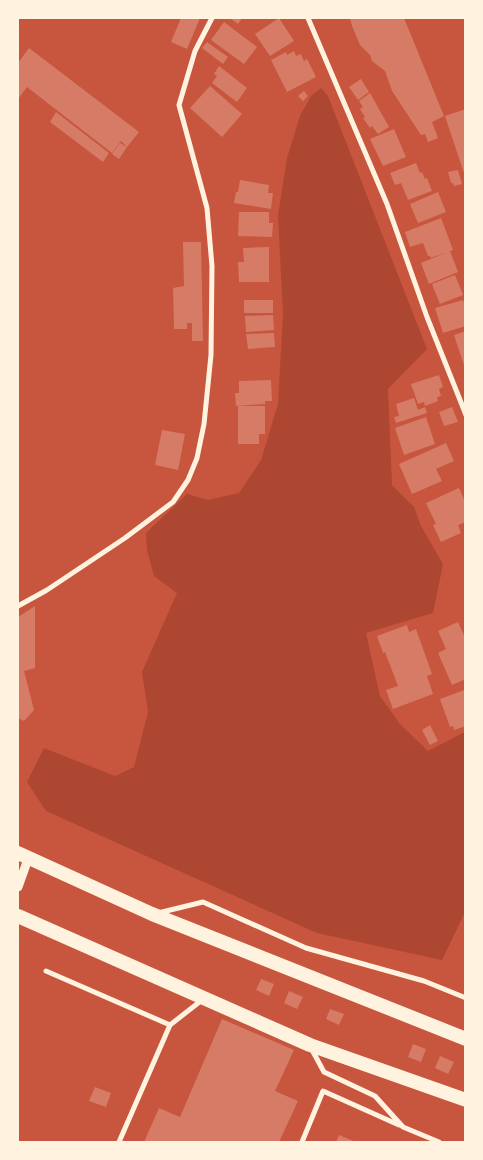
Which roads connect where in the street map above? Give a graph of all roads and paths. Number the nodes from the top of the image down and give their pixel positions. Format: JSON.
{"nodes":[{"id":1,"x":212,"y":18,"type":"edge"},
{"id":2,"x":308,"y":18,"type":"edge"},
{"id":3,"x":466,"y":415,"type":"edge"},
{"id":4,"x":18,"y":606,"type":"edge"},
{"id":5,"x":23,"y":856,"type":"edge"},
{"id":6,"x":18,"y":887,"type":"edge"},
{"id":7,"x":152,"y":914,"type":"junction"},
{"id":8,"x":18,"y":916,"type":"edge"},
{"id":9,"x":46,"y":971,"type":"dead end"},
{"id":10,"x":204,"y":998,"type":"junction"},
{"id":11,"x":466,"y":998,"type":"edge"},
{"id":12,"x":170,"y":1025,"type":"junction"},
{"id":13,"x":466,"y":1039,"type":"edge"},
{"id":14,"x":310,"y":1045,"type":"junction"},
{"id":15,"x":466,"y":1100,"type":"edge"},
{"id":16,"x":403,"y":1127,"type":"junction"},
{"id":17,"x":118,"y":1142,"type":"edge"},
{"id":18,"x":302,"y":1142,"type":"edge"},
{"id":19,"x":439,"y":1142,"type":"edge"}],
"edges":[{"from":1,"to":4,"type":"street"},
{"from":2,"to":3,"type":"street"},
{"from":5,"to":6,"type":"street"},
{"from":5,"to":7,"type":"highway"},
{"from":7,"to":11,"type":"street"},
{"from":7,"to":13,"type":"highway"},
{"from":8,"to":10,"type":"highway"},
{"from":9,"to":12,"type":"street"},
{"from":10,"to":12,"type":"street"},
{"from":10,"to":14,"type":"highway"},
{"from":12,"to":17,"type":"street"},
{"from":14,"to":15,"type":"highway"},
{"from":14,"to":16,"type":"street"},
{"from":16,"to":18,"type":"street"},
{"from":16,"to":19,"type":"street"}]}
